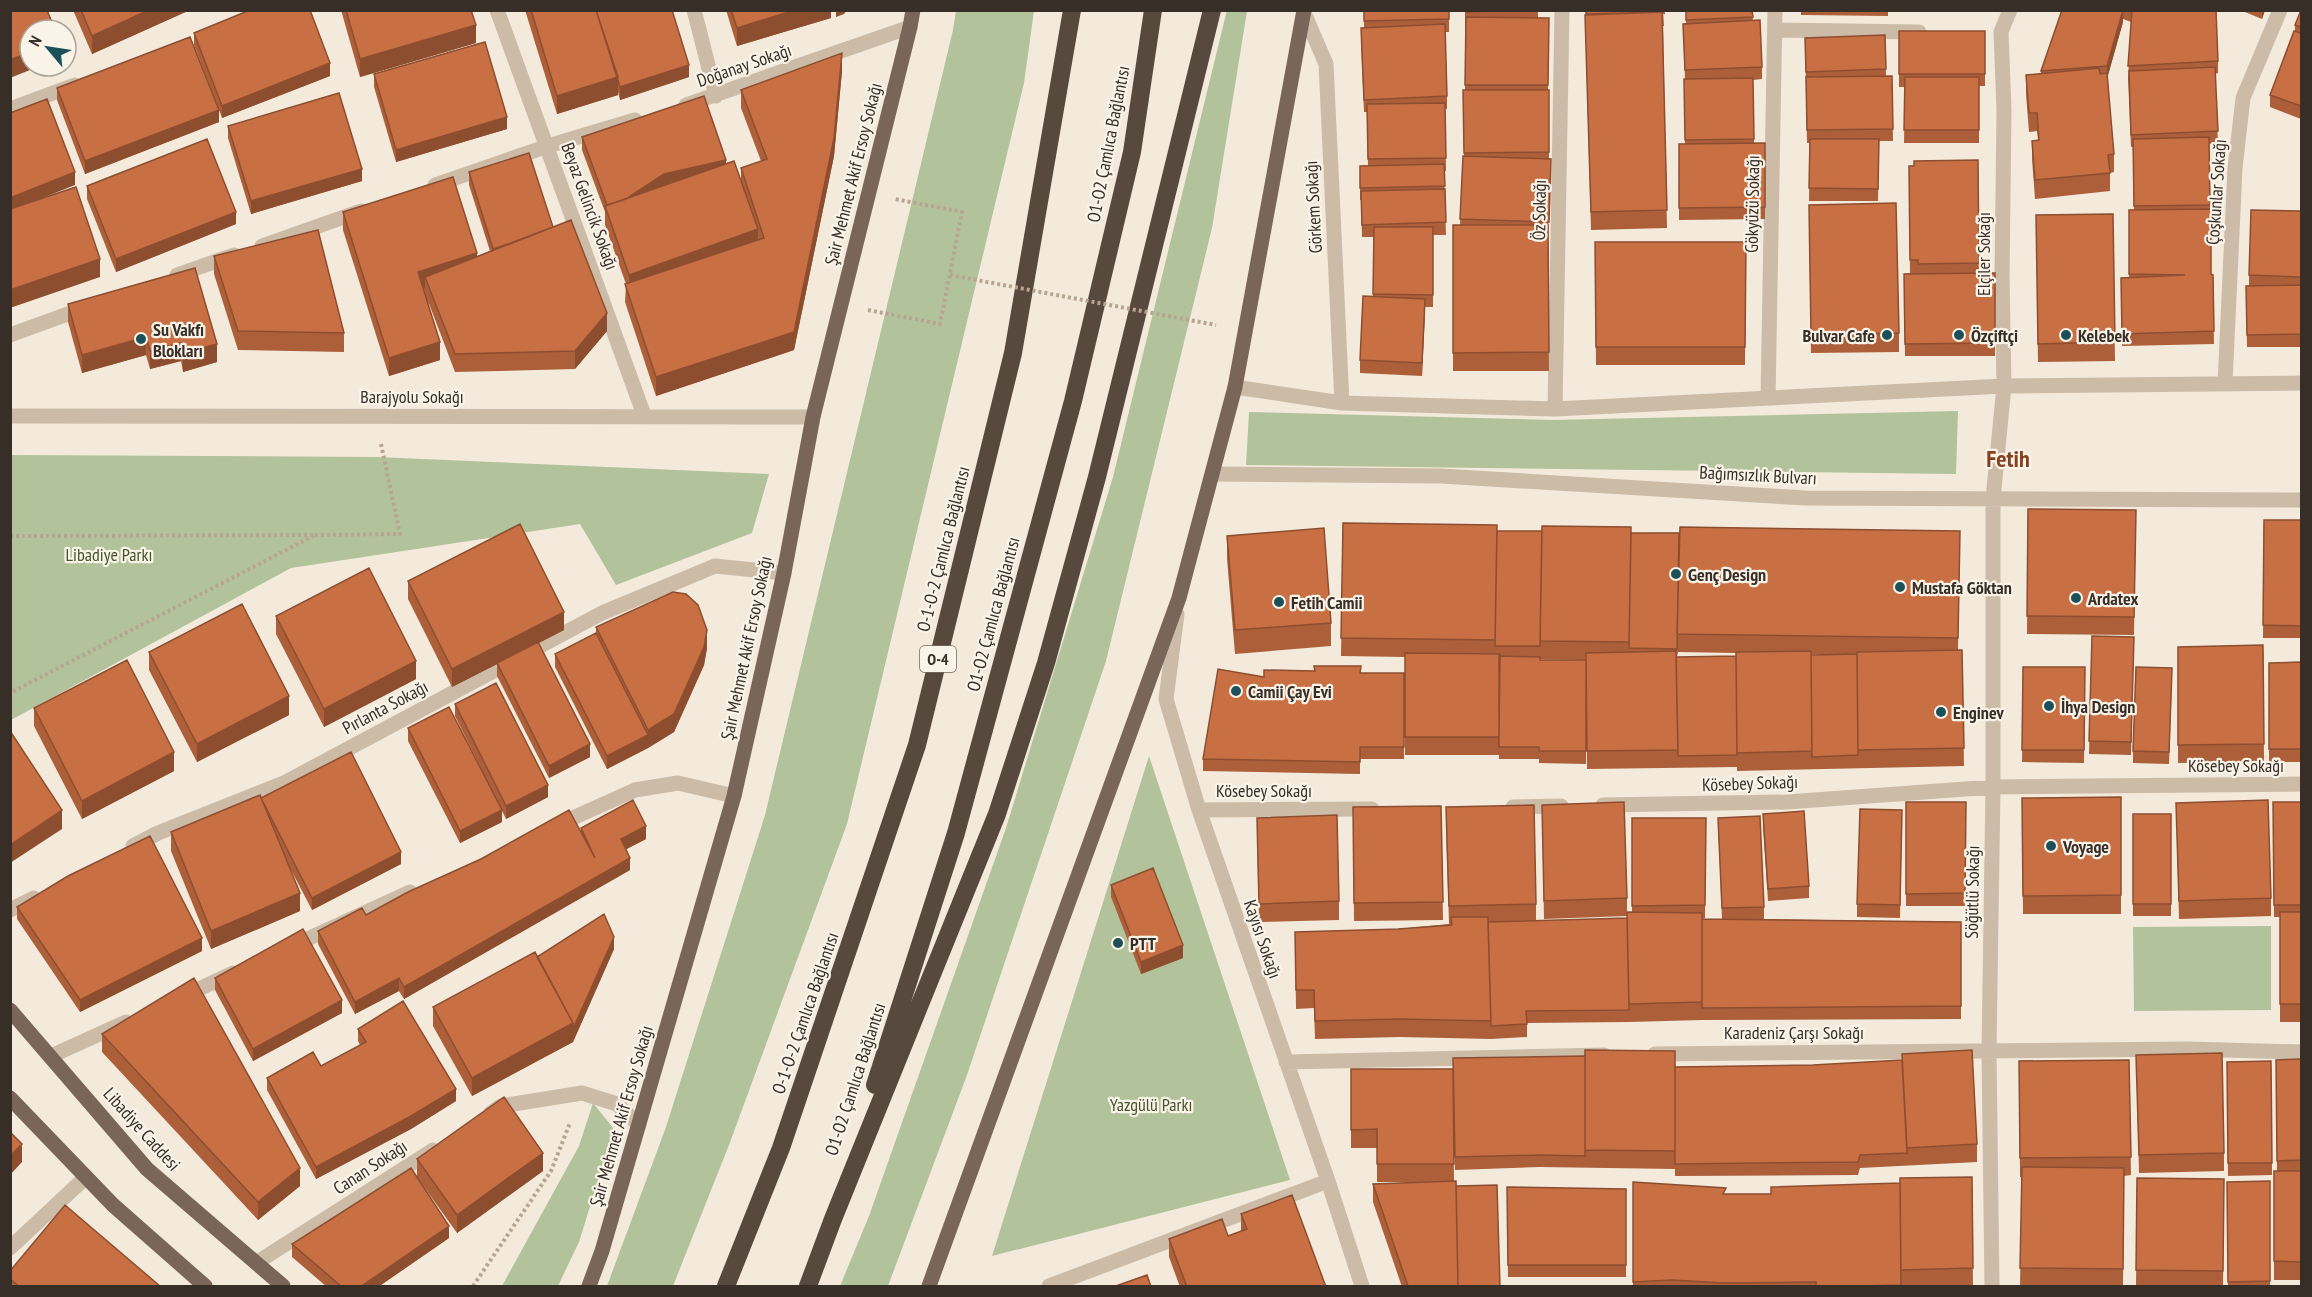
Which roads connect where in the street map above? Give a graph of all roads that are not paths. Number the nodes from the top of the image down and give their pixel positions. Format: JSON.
{"nodes":[{"id":1,"x":498,"y":10,"type":"edge"},
{"id":2,"x":694,"y":10,"type":"edge"},
{"id":3,"x":912,"y":10,"type":"edge"},
{"id":4,"x":1072,"y":10,"type":"edge"},
{"id":5,"x":1153,"y":10,"type":"edge"},
{"id":6,"x":1212,"y":10,"type":"edge"},
{"id":7,"x":1562,"y":10,"type":"edge"},
{"id":8,"x":1775,"y":10,"type":"edge"},
{"id":9,"x":2010,"y":10,"type":"edge"},
{"id":10,"x":2280,"y":10,"type":"edge"},
{"id":11,"x":1304,"y":12,"type":"edge"},
{"id":12,"x":910,"y":27,"type":"junction"},
{"id":13,"x":1775,"y":30,"type":"junction"},
{"id":14,"x":1929,"y":32,"type":"edge"},
{"id":15,"x":89,"y":80,"type":"edge"},
{"id":16,"x":716,"y":96,"type":"junction"},
{"id":17,"x":10,"y":109,"type":"edge"},
{"id":18,"x":671,"y":109,"type":"edge"},
{"id":19,"x":649,"y":116,"type":"edge"},
{"id":20,"x":548,"y":146,"type":"junction"},
{"id":21,"x":425,"y":189,"type":"edge"},
{"id":22,"x":381,"y":204,"type":"edge"},
{"id":23,"x":158,"y":282,"type":"edge"},
{"id":24,"x":104,"y":301,"type":"edge"},
{"id":25,"x":10,"y":335,"type":"edge"},
{"id":26,"x":2301,"y":383,"type":"edge"},
{"id":27,"x":2225,"y":384,"type":"junction"},
{"id":28,"x":2004,"y":386,"type":"junction"},
{"id":29,"x":1235,"y":387,"type":"junction"},
{"id":30,"x":1768,"y":398,"type":"junction"},
{"id":31,"x":1342,"y":403,"type":"junction"},
{"id":32,"x":1555,"y":409,"type":"junction"},
{"id":33,"x":644,"y":415,"type":"junction"},
{"id":34,"x":10,"y":416,"type":"edge"},
{"id":35,"x":813,"y":417,"type":"junction"},
{"id":36,"x":1213,"y":474,"type":"junction"},
{"id":37,"x":1992,"y":499,"type":"junction"},
{"id":38,"x":2301,"y":500,"type":"edge"},
{"id":39,"x":783,"y":573,"type":"junction"},
{"id":40,"x":1179,"y":598,"type":"junction"},
{"id":41,"x":2301,"y":784,"type":"edge"},
{"id":42,"x":1993,"y":787,"type":"junction"},
{"id":43,"x":734,"y":796,"type":"junction"},
{"id":44,"x":1502,"y":807,"type":"edge"},
{"id":45,"x":1383,"y":809,"type":"edge"},
{"id":46,"x":1199,"y":810,"type":"junction"},
{"id":47,"x":539,"y":833,"type":"edge"},
{"id":48,"x":116,"y":855,"type":"edge"},
{"id":49,"x":53,"y":888,"type":"edge"},
{"id":50,"x":420,"y":888,"type":"edge"},
{"id":51,"x":10,"y":910,"type":"edge"},
{"id":52,"x":279,"y":952,"type":"edge"},
{"id":53,"x":246,"y":967,"type":"edge"},
{"id":54,"x":171,"y":1002,"type":"edge"},
{"id":55,"x":10,"y":1010,"type":"edge"},
{"id":56,"x":138,"y":1017,"type":"edge"},
{"id":57,"x":1989,"y":1050,"type":"junction"},
{"id":58,"x":2301,"y":1052,"type":"edge"},
{"id":59,"x":1619,"y":1054,"type":"edge"},
{"id":60,"x":1642,"y":1054,"type":"edge"},
{"id":61,"x":51,"y":1056,"type":"junction"},
{"id":62,"x":1286,"y":1062,"type":"junction"},
{"id":63,"x":10,"y":1098,"type":"edge"},
{"id":64,"x":481,"y":1119,"type":"edge"},
{"id":65,"x":639,"y":1125,"type":"junction"},
{"id":66,"x":442,"y":1144,"type":"edge"},
{"id":67,"x":86,"y":1177,"type":"junction"},
{"id":68,"x":1328,"y":1181,"type":"junction"},
{"id":69,"x":833,"y":1218,"type":"junction"},
{"id":70,"x":10,"y":1248,"type":"edge"},
{"id":71,"x":256,"y":1263,"type":"junction"},
{"id":72,"x":205,"y":1287,"type":"edge"},
{"id":73,"x":283,"y":1287,"type":"edge"},
{"id":74,"x":589,"y":1287,"type":"edge"},
{"id":75,"x":726,"y":1287,"type":"edge"},
{"id":76,"x":808,"y":1287,"type":"edge"},
{"id":77,"x":929,"y":1287,"type":"edge"},
{"id":78,"x":1049,"y":1287,"type":"edge"},
{"id":79,"x":1362,"y":1287,"type":"edge"},
{"id":80,"x":1992,"y":1287,"type":"edge"}],
"edges":[{"from":1,"to":20,"type":"street","name":"Beyaz Gelincik Sokağı"},
{"from":2,"to":16,"type":"street"},
{"from":3,"to":12,"type":"main road","name":"Şair Mehmet Akif Ersoy Sokağı"},
{"from":4,"to":75,"type":"highway","name":"O-1-O-2 Çamlıca Bağlantısı","number":"O-4"},
{"from":5,"to":69,"type":"highway","name":"O1-O2 Çamlıca Bağlantısı"},
{"from":6,"to":69,"type":"highway"},
{"from":7,"to":32,"type":"street","name":"Öz Sokağı"},
{"from":8,"to":13,"type":"street","name":"Gökyüzü Sokağı"},
{"from":9,"to":28,"type":"street","name":"Elçiler Sokağı"},
{"from":10,"to":27,"type":"street","name":"Çoşkunlar Sokağı"},
{"from":11,"to":29,"type":"main road"},
{"from":11,"to":31,"type":"street","name":"Görkem Sokağı"},
{"from":12,"to":16,"type":"street","name":"Doğanay Sokağı"},
{"from":12,"to":35,"type":"main road","name":"Şair Mehmet Akif Ersoy Sokağı"},
{"from":13,"to":14,"type":"street"},
{"from":13,"to":30,"type":"street","name":"Gökyüzü Sokağı"},
{"from":15,"to":17,"type":"street"},
{"from":16,"to":18,"type":"street","name":"Doğanay Sokağı"},
{"from":19,"to":20,"type":"street"},
{"from":20,"to":21,"type":"street"},
{"from":20,"to":33,"type":"street","name":"Beyaz Gelincik Sokağı"},
{"from":22,"to":23,"type":"street"},
{"from":24,"to":25,"type":"street"},
{"from":26,"to":27,"type":"street"},
{"from":27,"to":28,"type":"street"},
{"from":28,"to":30,"type":"street"},
{"from":28,"to":37,"type":"street","name":"Elçiler Sokağı"},
{"from":29,"to":31,"type":"street"},
{"from":29,"to":36,"type":"main road"},
{"from":30,"to":32,"type":"street"},
{"from":31,"to":32,"type":"street"},
{"from":33,"to":34,"type":"street","name":"Barajyolu Sokağı"},
{"from":33,"to":35,"type":"street","name":"Barajyolu Sokağı"},
{"from":35,"to":39,"type":"main road","name":"Şair Mehmet Akif Ersoy Sokağı"},
{"from":36,"to":37,"type":"street","name":"Bağımsızlık Bulvarı"},
{"from":36,"to":40,"type":"main road"},
{"from":37,"to":38,"type":"street","name":"Bağımsızlık Bulvarı"},
{"from":37,"to":42,"type":"street","name":"Söğütlü Sokağı"},
{"from":39,"to":43,"type":"main road","name":"Şair Mehmet Akif Ersoy Sokağı"},
{"from":39,"to":48,"type":"street","name":"Pırlanta Sokağı"},
{"from":40,"to":46,"type":"street","name":"Kayısı Sokağı"},
{"from":40,"to":77,"type":"main road"},
{"from":41,"to":42,"type":"street","name":"Kösebey Sokağı"},
{"from":42,"to":44,"type":"street","name":"Kösebey Sokağı"},
{"from":42,"to":57,"type":"street","name":"Söğütlü Sokağı"},
{"from":43,"to":47,"type":"street"},
{"from":43,"to":65,"type":"main road","name":"Şair Mehmet Akif Ersoy Sokağı"},
{"from":45,"to":46,"type":"street","name":"Kösebey Sokağı"},
{"from":46,"to":62,"type":"street","name":"Kayısı Sokağı"},
{"from":49,"to":51,"type":"street"},
{"from":50,"to":52,"type":"street"},
{"from":53,"to":54,"type":"street"},
{"from":55,"to":61,"type":"main road","name":"Libadiye Caddesi"},
{"from":56,"to":61,"type":"street"},
{"from":57,"to":58,"type":"street","name":"Karadeniz Çarşı Sokağı"},
{"from":57,"to":60,"type":"street","name":"Karadeniz Çarşı Sokağı"},
{"from":57,"to":80,"type":"street","name":"Söğütlü Sokağı"},
{"from":59,"to":62,"type":"street"},
{"from":61,"to":71,"type":"main road","name":"Libadiye Caddesi"},
{"from":62,"to":68,"type":"street","name":"Kayısı Sokağı"},
{"from":63,"to":67,"type":"main road"},
{"from":64,"to":65,"type":"street"},
{"from":65,"to":74,"type":"main road","name":"Şair Mehmet Akif Ersoy Sokağı"},
{"from":66,"to":71,"type":"street","name":"Canan Sokağı"},
{"from":67,"to":70,"type":"street"},
{"from":67,"to":72,"type":"main road"},
{"from":68,"to":78,"type":"street"},
{"from":68,"to":79,"type":"street","name":"Kayısı Sokağı"},
{"from":69,"to":76,"type":"highway"},
{"from":71,"to":73,"type":"main road","name":"Libadiye Caddesi"}]}
